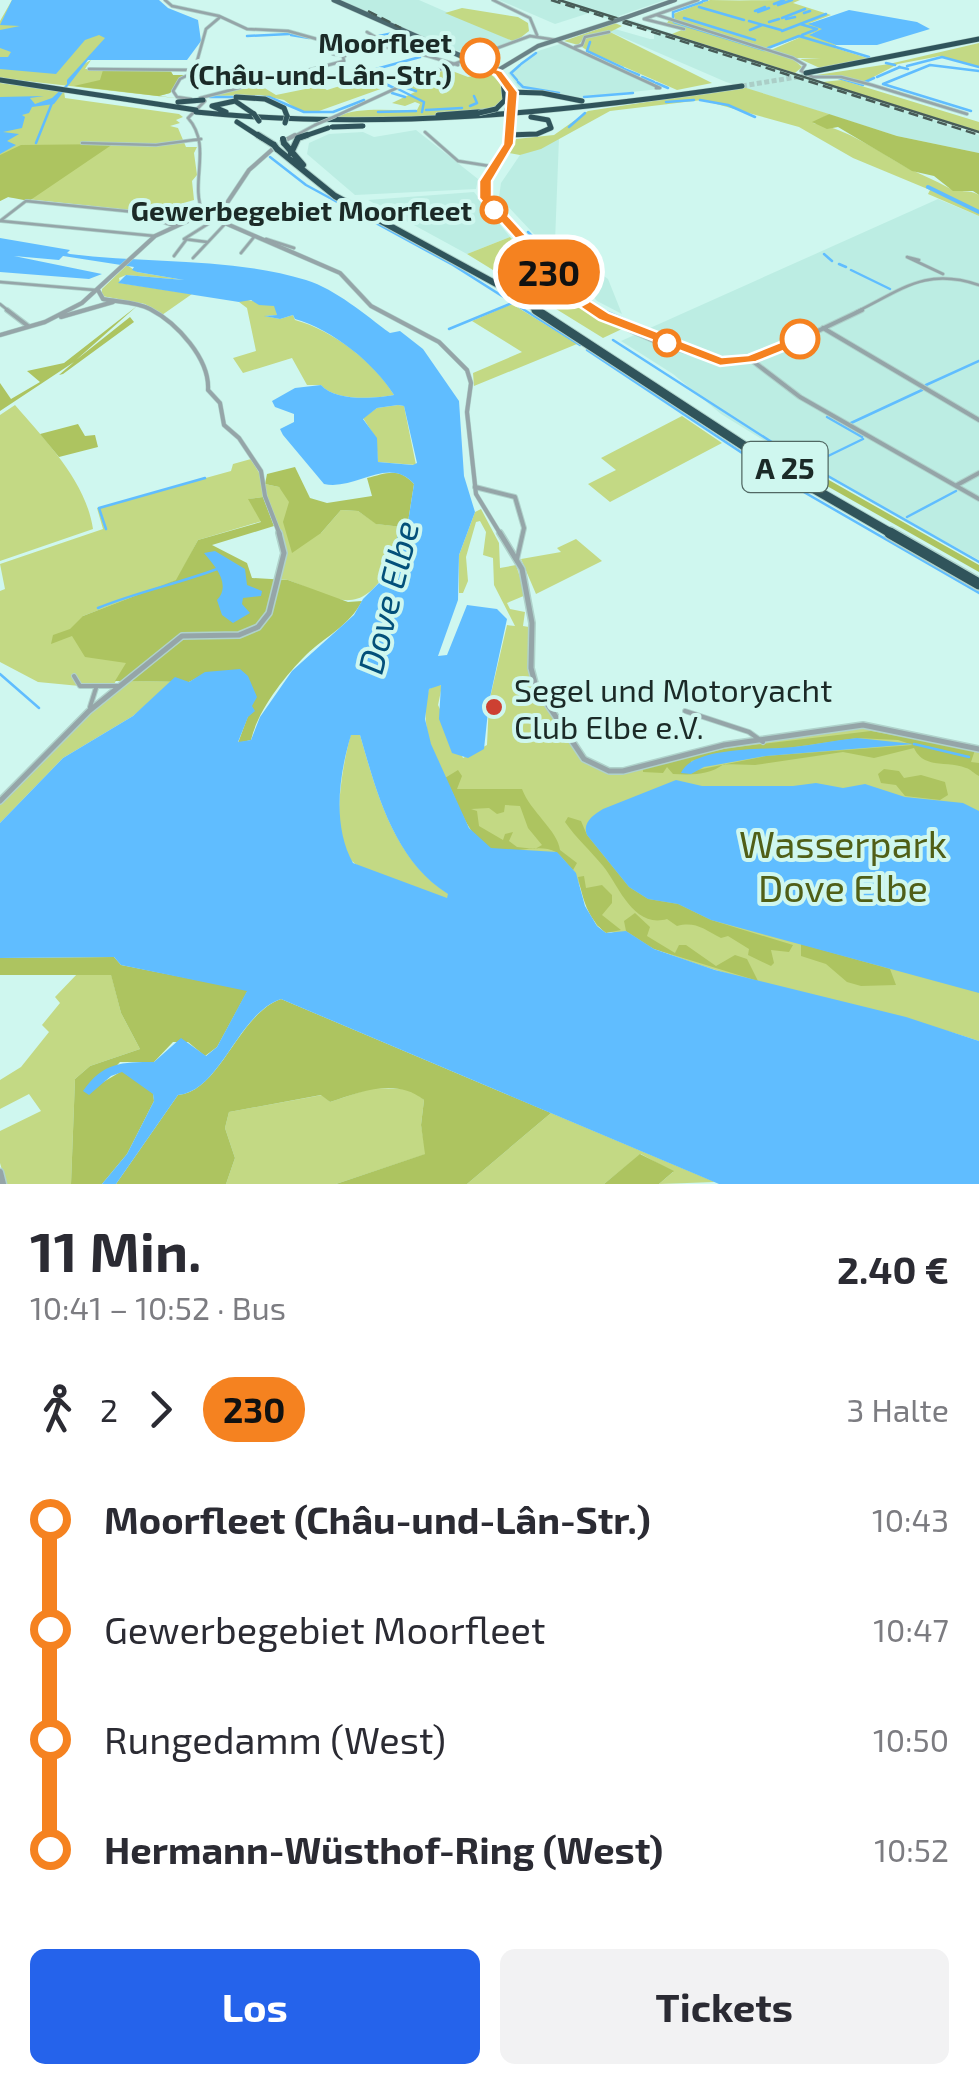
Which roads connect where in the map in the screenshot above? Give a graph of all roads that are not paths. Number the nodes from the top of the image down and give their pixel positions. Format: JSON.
{"nodes":[{"id":1,"x":165,"y":0,"type":"edge"},
{"id":2,"x":334,"y":0,"type":"edge"},
{"id":3,"x":493,"y":0,"type":"edge"},
{"id":4,"x":675,"y":0,"type":"edge"},
{"id":5,"x":698,"y":0,"type":"edge"},
{"id":6,"x":657,"y":14,"type":"junction"},
{"id":7,"x":218,"y":16,"type":"junction"},
{"id":8,"x":652,"y":22,"type":"junction"},
{"id":9,"x":676,"y":29,"type":"dead end"},
{"id":10,"x":684,"y":30,"type":"dead end"},
{"id":11,"x":367,"y":32,"type":"dead end"},
{"id":12,"x":610,"y":32,"type":"dead end"},
{"id":13,"x":537,"y":35,"type":"junction"},
{"id":14,"x":979,"y":40,"type":"edge"},
{"id":15,"x":551,"y":41,"type":"junction"},
{"id":16,"x":340,"y":43,"type":"junction"},
{"id":17,"x":566,"y":43,"type":"junction"},
{"id":18,"x":575,"y":46,"type":"junction"},
{"id":19,"x":394,"y":48,"type":"junction"},
{"id":20,"x":333,"y":54,"type":"dead end"},
{"id":21,"x":345,"y":56,"type":"junction"},
{"id":22,"x":464,"y":63,"type":"junction"},
{"id":23,"x":90,"y":68,"type":"dead end"},
{"id":24,"x":195,"y":70,"type":"junction"},
{"id":25,"x":497,"y":72,"type":"junction"},
{"id":26,"x":808,"y":74,"type":"tunnel mouth"},
{"id":27,"x":0,"y":81,"type":"edge"},
{"id":28,"x":654,"y":84,"type":"dead end"},
{"id":29,"x":63,"y":88,"type":"junction"},
{"id":30,"x":512,"y":93,"type":"junction"},
{"id":31,"x":670,"y":96,"type":"junction"},
{"id":32,"x":127,"y":98,"type":"junction"},
{"id":33,"x":203,"y":99,"type":"junction"},
{"id":34,"x":631,"y":99,"type":"junction"},
{"id":35,"x":582,"y":102,"type":"junction"},
{"id":36,"x":534,"y":108,"type":"junction"},
{"id":37,"x":958,"y":110,"type":"dead end"},
{"id":38,"x":198,"y":112,"type":"junction"},
{"id":39,"x":544,"y":112,"type":"junction"},
{"id":40,"x":356,"y":118,"type":"junction"},
{"id":41,"x":412,"y":118,"type":"junction"},
{"id":42,"x":285,"y":119,"type":"junction"},
{"id":43,"x":492,"y":119,"type":"junction"},
{"id":44,"x":312,"y":124,"type":"junction"},
{"id":45,"x":426,"y":128,"type":"junction"},
{"id":46,"x":513,"y":135,"type":"junction"},
{"id":47,"x":201,"y":139,"type":"junction"},
{"id":48,"x":82,"y":143,"type":"dead end"},
{"id":49,"x":274,"y":145,"type":"junction"},
{"id":50,"x":291,"y":153,"type":"junction"},
{"id":51,"x":496,"y":167,"type":"junction"},
{"id":52,"x":204,"y":214,"type":"junction"},
{"id":53,"x":0,"y":221,"type":"edge"},
{"id":54,"x":210,"y":222,"type":"dead end"},
{"id":55,"x":226,"y":224,"type":"junction"},
{"id":56,"x":174,"y":226,"type":"junction"},
{"id":57,"x":155,"y":236,"type":"junction"},
{"id":58,"x":257,"y":238,"type":"junction"},
{"id":59,"x":188,"y":239,"type":"junction"},
{"id":60,"x":207,"y":242,"type":"junction"},
{"id":61,"x":202,"y":247,"type":"joint"},
{"id":62,"x":294,"y":248,"type":"dead end"},
{"id":63,"x":240,"y":253,"type":"dead end"},
{"id":64,"x":174,"y":256,"type":"dead end"},
{"id":65,"x":193,"y":258,"type":"dead end"},
{"id":66,"x":919,"y":260,"type":"dead end"},
{"id":67,"x":944,"y":277,"type":"junction"},
{"id":68,"x":0,"y":282,"type":"edge"},
{"id":69,"x":978,"y":284,"type":"edge"},
{"id":70,"x":98,"y":290,"type":"junction"},
{"id":71,"x":115,"y":301,"type":"junction"},
{"id":72,"x":0,"y":304,"type":"edge"},
{"id":73,"x":52,"y":319,"type":"junction"},
{"id":74,"x":30,"y":327,"type":"junction"},
{"id":75,"x":823,"y":328,"type":"junction"},
{"id":76,"x":0,"y":335,"type":"edge"},
{"id":77,"x":594,"y":343,"type":"junction"},
{"id":78,"x":752,"y":360,"type":"junction"},
{"id":79,"x":979,"y":420,"type":"edge"},
{"id":80,"x":979,"y":473,"type":"edge"},
{"id":81,"x":955,"y":486,"type":"junction"},
{"id":82,"x":474,"y":487,"type":"junction"},
{"id":83,"x":979,"y":500,"type":"edge"},
{"id":84,"x":517,"y":559,"type":"junction"},
{"id":85,"x":979,"y":582,"type":"edge"},
{"id":86,"x":74,"y":676,"type":"dead end"},
{"id":87,"x":68,"y":686,"type":"dead end"},
{"id":88,"x":80,"y":686,"type":"junction"},
{"id":89,"x":119,"y":686,"type":"junction"},
{"id":90,"x":96,"y":688,"type":"junction"},
{"id":91,"x":89,"y":711,"type":"junction"},
{"id":92,"x":684,"y":711,"type":"dead end"},
{"id":93,"x":762,"y":742,"type":"junction"},
{"id":94,"x":979,"y":750,"type":"edge"},
{"id":95,"x":0,"y":801,"type":"edge"},
{"id":96,"x":0,"y":1172,"type":"edge"},
{"id":97,"x":3,"y":1184,"type":"edge"}],
"edges":[{"from":1,"to":7,"type":"street"},
{"from":2,"to":22,"type":"main road"},
{"from":3,"to":13,"type":"street"},
{"from":4,"to":15,"type":"main road","bridge":true},
{"from":5,"to":6,"type":"street"},
{"from":6,"to":8,"type":"street"},
{"from":6,"to":37,"type":"street"},
{"from":7,"to":16,"type":"street"},
{"from":7,"to":24,"type":"street"},
{"from":8,"to":9,"type":"street"},
{"from":8,"to":10,"type":"street"},
{"from":11,"to":19,"type":"street"},
{"from":12,"to":18,"type":"street"},
{"from":13,"to":15,"type":"street"},
{"from":13,"to":22,"type":"street"},
{"from":14,"to":26,"type":"highway"},
{"from":15,"to":17,"type":"street"},
{"from":15,"to":17,"type":"street"},
{"from":15,"to":25,"type":"main road"},
{"from":16,"to":19,"type":"street"},
{"from":16,"to":21,"type":"street"},
{"from":17,"to":18,"type":"street"},
{"from":18,"to":28,"type":"street"},
{"from":19,"to":22,"type":"street"},
{"from":20,"to":21,"type":"street"},
{"from":21,"to":33,"type":"street"},
{"from":22,"to":25,"type":"main road"},
{"from":22,"to":44,"type":"street","bridge":true},
{"from":23,"to":24,"type":"street"},
{"from":24,"to":33,"type":"street"},
{"from":25,"to":30,"type":"main road"},
{"from":25,"to":41,"type":"highway","bridge":true},
{"from":27,"to":29,"type":"highway"},
{"from":29,"to":32,"type":"highway"},
{"from":29,"to":38,"type":"highway"},
{"from":30,"to":35,"type":"highway"},
{"from":30,"to":36,"type":"highway"},
{"from":30,"to":46,"type":"main road","bridge":true},
{"from":31,"to":34,"type":"highway"},
{"from":31,"to":39,"type":"highway"},
{"from":31,"to":46,"type":"highway"},
{"from":32,"to":33,"type":"highway"},
{"from":32,"to":38,"type":"highway"},
{"from":33,"to":42,"type":"highway"},
{"from":33,"to":47,"type":"street"},
{"from":34,"to":35,"type":"highway"},
{"from":34,"to":42,"type":"highway"},
{"from":35,"to":36,"type":"highway"},
{"from":36,"to":41,"type":"highway"},
{"from":38,"to":42,"type":"highway"},
{"from":38,"to":44,"type":"highway"},
{"from":38,"to":49,"type":"highway"},
{"from":39,"to":43,"type":"highway"},
{"from":39,"to":44,"type":"highway"},
{"from":40,"to":41,"type":"highway"},
{"from":40,"to":42,"type":"highway"},
{"from":40,"to":49,"type":"highway"},
{"from":42,"to":50,"type":"highway"},
{"from":43,"to":45,"type":"highway"},
{"from":43,"to":46,"type":"highway"},
{"from":44,"to":45,"type":"highway"},
{"from":44,"to":52,"type":"street"},
{"from":45,"to":50,"type":"highway","bridge":true},
{"from":45,"to":51,"type":"street"},
{"from":46,"to":51,"type":"street"},
{"from":47,"to":48,"type":"street"},
{"from":47,"to":52,"type":"street"},
{"from":49,"to":77,"type":"highway","number":"A 25"},
{"from":50,"to":77,"type":"highway","number":"A 25"},
{"from":51,"to":78,"type":"street"},
{"from":52,"to":55,"type":"street"},
{"from":52,"to":56,"type":"street"},
{"from":53,"to":56,"type":"street"},
{"from":53,"to":57,"type":"street"},
{"from":54,"to":59,"type":"street"},
{"from":55,"to":58,"type":"street"},
{"from":55,"to":60,"type":"street"},
{"from":56,"to":57,"type":"street"},
{"from":57,"to":70,"type":"street"},
{"from":58,"to":62,"type":"street"},
{"from":58,"to":63,"type":"street"},
{"from":58,"to":82,"type":"street"},
{"from":59,"to":60,"type":"street"},
{"from":59,"to":64,"type":"street"},
{"from":60,"to":61,"type":"street"},
{"from":61,"to":65,"type":"street"},
{"from":66,"to":67,"type":"street"},
{"from":67,"to":69,"type":"street"},
{"from":67,"to":75,"type":"street"},
{"from":68,"to":70,"type":"street"},
{"from":70,"to":71,"type":"street"},
{"from":70,"to":73,"type":"street"},
{"from":71,"to":73,"type":"street"},
{"from":71,"to":89,"type":"street"},
{"from":72,"to":74,"type":"street"},
{"from":73,"to":74,"type":"street"},
{"from":74,"to":76,"type":"street"},
{"from":75,"to":78,"type":"street"},
{"from":75,"to":79,"type":"street"},
{"from":77,"to":85,"type":"highway","number":"A 25"},
{"from":78,"to":81,"type":"street"},
{"from":80,"to":81,"type":"street"},
{"from":81,"to":83,"type":"street"},
{"from":82,"to":84,"type":"street"},
{"from":82,"to":84,"type":"street"},
{"from":84,"to":93,"type":"street"},
{"from":86,"to":88,"type":"street"},
{"from":87,"to":88,"type":"street"},
{"from":88,"to":90,"type":"street"},
{"from":89,"to":90,"type":"street"},
{"from":89,"to":91,"type":"street"},
{"from":90,"to":91,"type":"street"},
{"from":91,"to":95,"type":"street"},
{"from":92,"to":93,"type":"street"},
{"from":93,"to":94,"type":"street"},
{"from":96,"to":97,"type":"street"}]}
